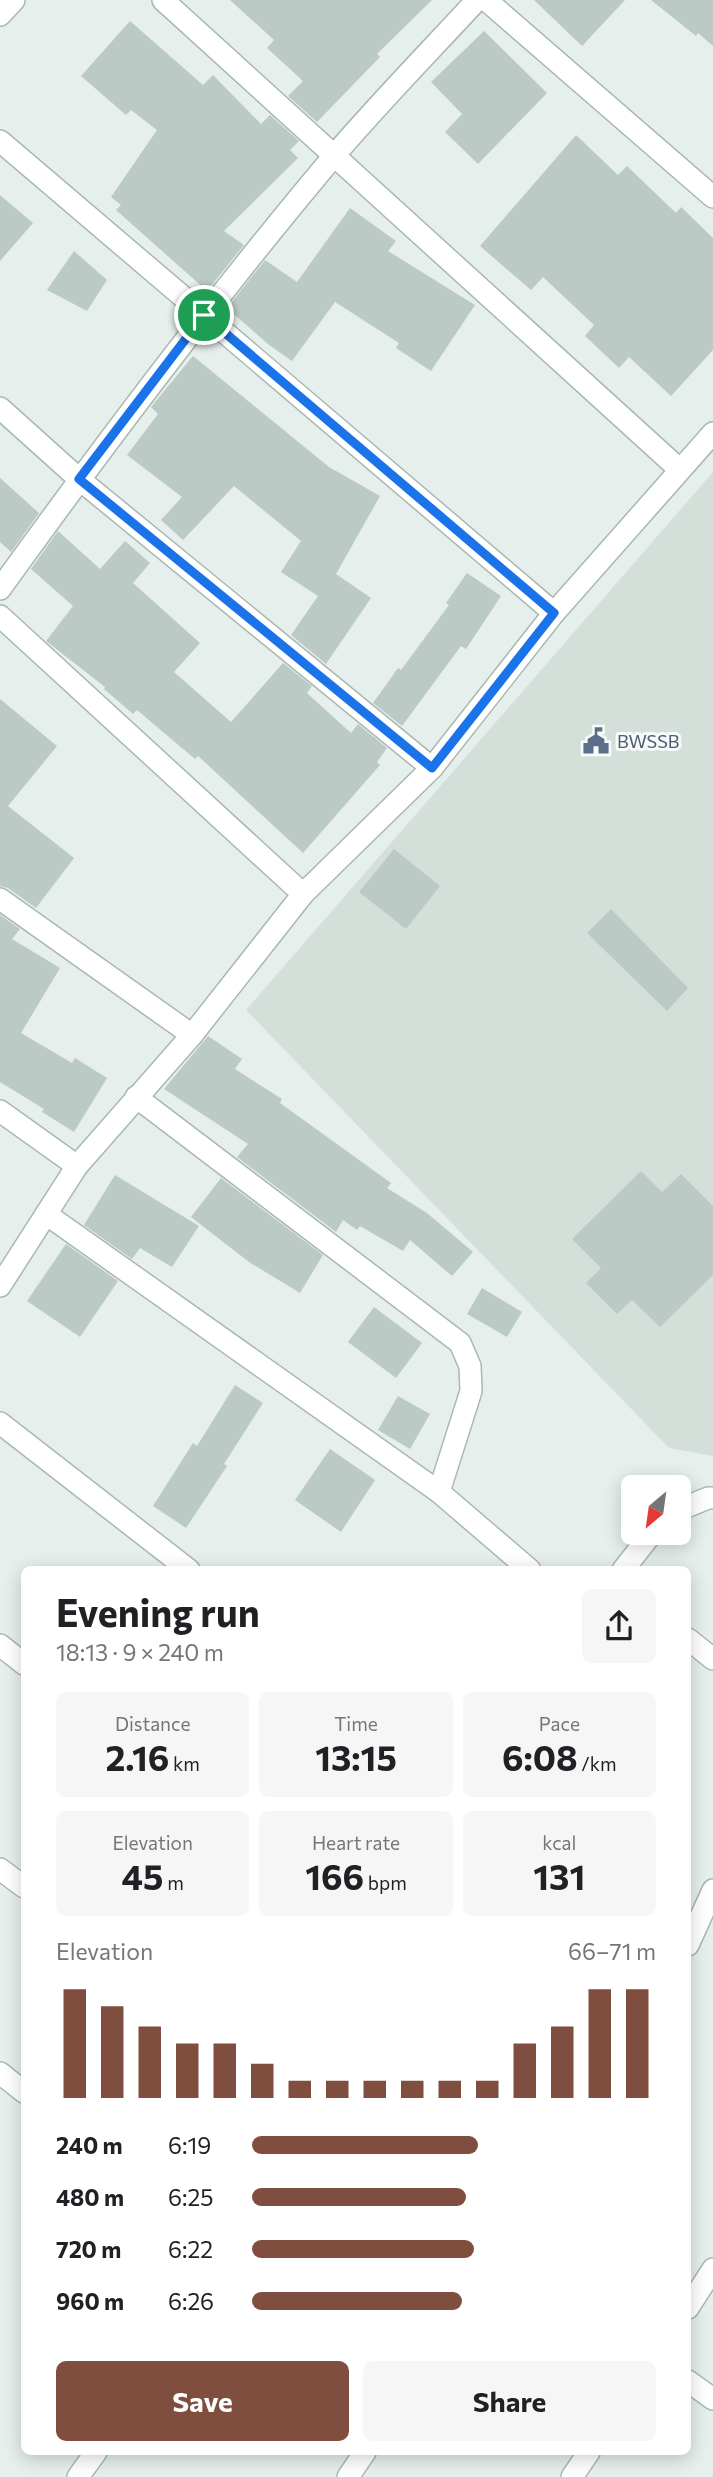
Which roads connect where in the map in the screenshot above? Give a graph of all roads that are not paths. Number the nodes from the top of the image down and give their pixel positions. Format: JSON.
{"nodes":[{"id":1,"x":14,"y":0,"type":"edge"},
{"id":2,"x":163,"y":0,"type":"edge"},
{"id":3,"x":477,"y":0,"type":"edge"},
{"id":4,"x":486,"y":0,"type":"edge"},
{"id":5,"x":0,"y":15,"type":"edge"},
{"id":6,"x":0,"y":141,"type":"edge"},
{"id":7,"x":335,"y":155,"type":"junction"},
{"id":8,"x":713,"y":197,"type":"edge"},
{"id":9,"x":204,"y":315,"type":"junction"},
{"id":10,"x":0,"y":408,"type":"edge"},
{"id":11,"x":713,"y":433,"type":"edge"},
{"id":12,"x":679,"y":469,"type":"junction"},
{"id":13,"x":79,"y":479,"type":"junction"},
{"id":14,"x":0,"y":589,"type":"edge"},
{"id":15,"x":554,"y":613,"type":"junction"},
{"id":16,"x":0,"y":616,"type":"edge"},
{"id":17,"x":432,"y":768,"type":"junction"},
{"id":18,"x":303,"y":894,"type":"junction"},
{"id":19,"x":0,"y":899,"type":"edge"},
{"id":20,"x":192,"y":1035,"type":"junction"},
{"id":21,"x":136,"y":1097,"type":"junction"},
{"id":22,"x":0,"y":1111,"type":"edge"},
{"id":23,"x":77,"y":1166,"type":"junction"},
{"id":24,"x":46,"y":1214,"type":"junction"},
{"id":25,"x":0,"y":1286,"type":"edge"},
{"id":26,"x":0,"y":1423,"type":"edge"},
{"id":27,"x":439,"y":1492,"type":"junction"},
{"id":28,"x":713,"y":1498,"type":"edge"},
{"id":29,"x":691,"y":1506,"type":"edge"},
{"id":30,"x":643,"y":1545,"type":"edge"},
{"id":31,"x":184,"y":1566,"type":"edge"},
{"id":32,"x":525,"y":1566,"type":"edge"},
{"id":33,"x":626,"y":1566,"type":"edge"},
{"id":34,"x":691,"y":1641,"type":"edge"},
{"id":35,"x":0,"y":1645,"type":"edge"},
{"id":36,"x":713,"y":1659,"type":"edge"},
{"id":37,"x":21,"y":1662,"type":"edge"},
{"id":38,"x":0,"y":1869,"type":"edge"},
{"id":39,"x":21,"y":1885,"type":"edge"},
{"id":40,"x":713,"y":1890,"type":"edge"},
{"id":41,"x":691,"y":1938,"type":"edge"},
{"id":42,"x":0,"y":2073,"type":"edge"},
{"id":43,"x":21,"y":2090,"type":"edge"},
{"id":44,"x":713,"y":2269,"type":"edge"},
{"id":45,"x":691,"y":2303,"type":"edge"},
{"id":46,"x":691,"y":2383,"type":"edge"},
{"id":47,"x":713,"y":2399,"type":"edge"},
{"id":48,"x":94,"y":2455,"type":"edge"},
{"id":49,"x":363,"y":2455,"type":"edge"},
{"id":50,"x":587,"y":2455,"type":"edge"},
{"id":51,"x":78,"y":2477,"type":"edge"},
{"id":52,"x":348,"y":2477,"type":"edge"},
{"id":53,"x":572,"y":2477,"type":"edge"}],
"edges":[{"from":1,"to":5,"type":"street"},
{"from":2,"to":7,"type":"street"},
{"from":3,"to":7,"type":"street"},
{"from":4,"to":8,"type":"street"},
{"from":6,"to":9,"type":"street"},
{"from":7,"to":9,"type":"street"},
{"from":7,"to":12,"type":"street"},
{"from":9,"to":13,"type":"street"},
{"from":9,"to":15,"type":"street"},
{"from":10,"to":13,"type":"street"},
{"from":11,"to":12,"type":"street"},
{"from":12,"to":15,"type":"street"},
{"from":13,"to":14,"type":"street"},
{"from":13,"to":17,"type":"street"},
{"from":15,"to":17,"type":"street"},
{"from":16,"to":18,"type":"street"},
{"from":17,"to":18,"type":"street"},
{"from":18,"to":20,"type":"street"},
{"from":19,"to":20,"type":"street"},
{"from":20,"to":21,"type":"street"},
{"from":21,"to":23,"type":"street"},
{"from":21,"to":27,"type":"street"},
{"from":22,"to":23,"type":"street"},
{"from":23,"to":24,"type":"street"},
{"from":24,"to":25,"type":"street"},
{"from":24,"to":27,"type":"street"},
{"from":26,"to":31,"type":"street"},
{"from":27,"to":32,"type":"street"},
{"from":28,"to":29,"type":"street"},
{"from":30,"to":33,"type":"street"},
{"from":34,"to":36,"type":"street"},
{"from":35,"to":37,"type":"street"},
{"from":38,"to":39,"type":"street"},
{"from":40,"to":41,"type":"street"},
{"from":42,"to":43,"type":"street"},
{"from":44,"to":45,"type":"street"},
{"from":46,"to":47,"type":"street"},
{"from":48,"to":51,"type":"street"},
{"from":49,"to":52,"type":"street"},
{"from":50,"to":53,"type":"street"}]}
